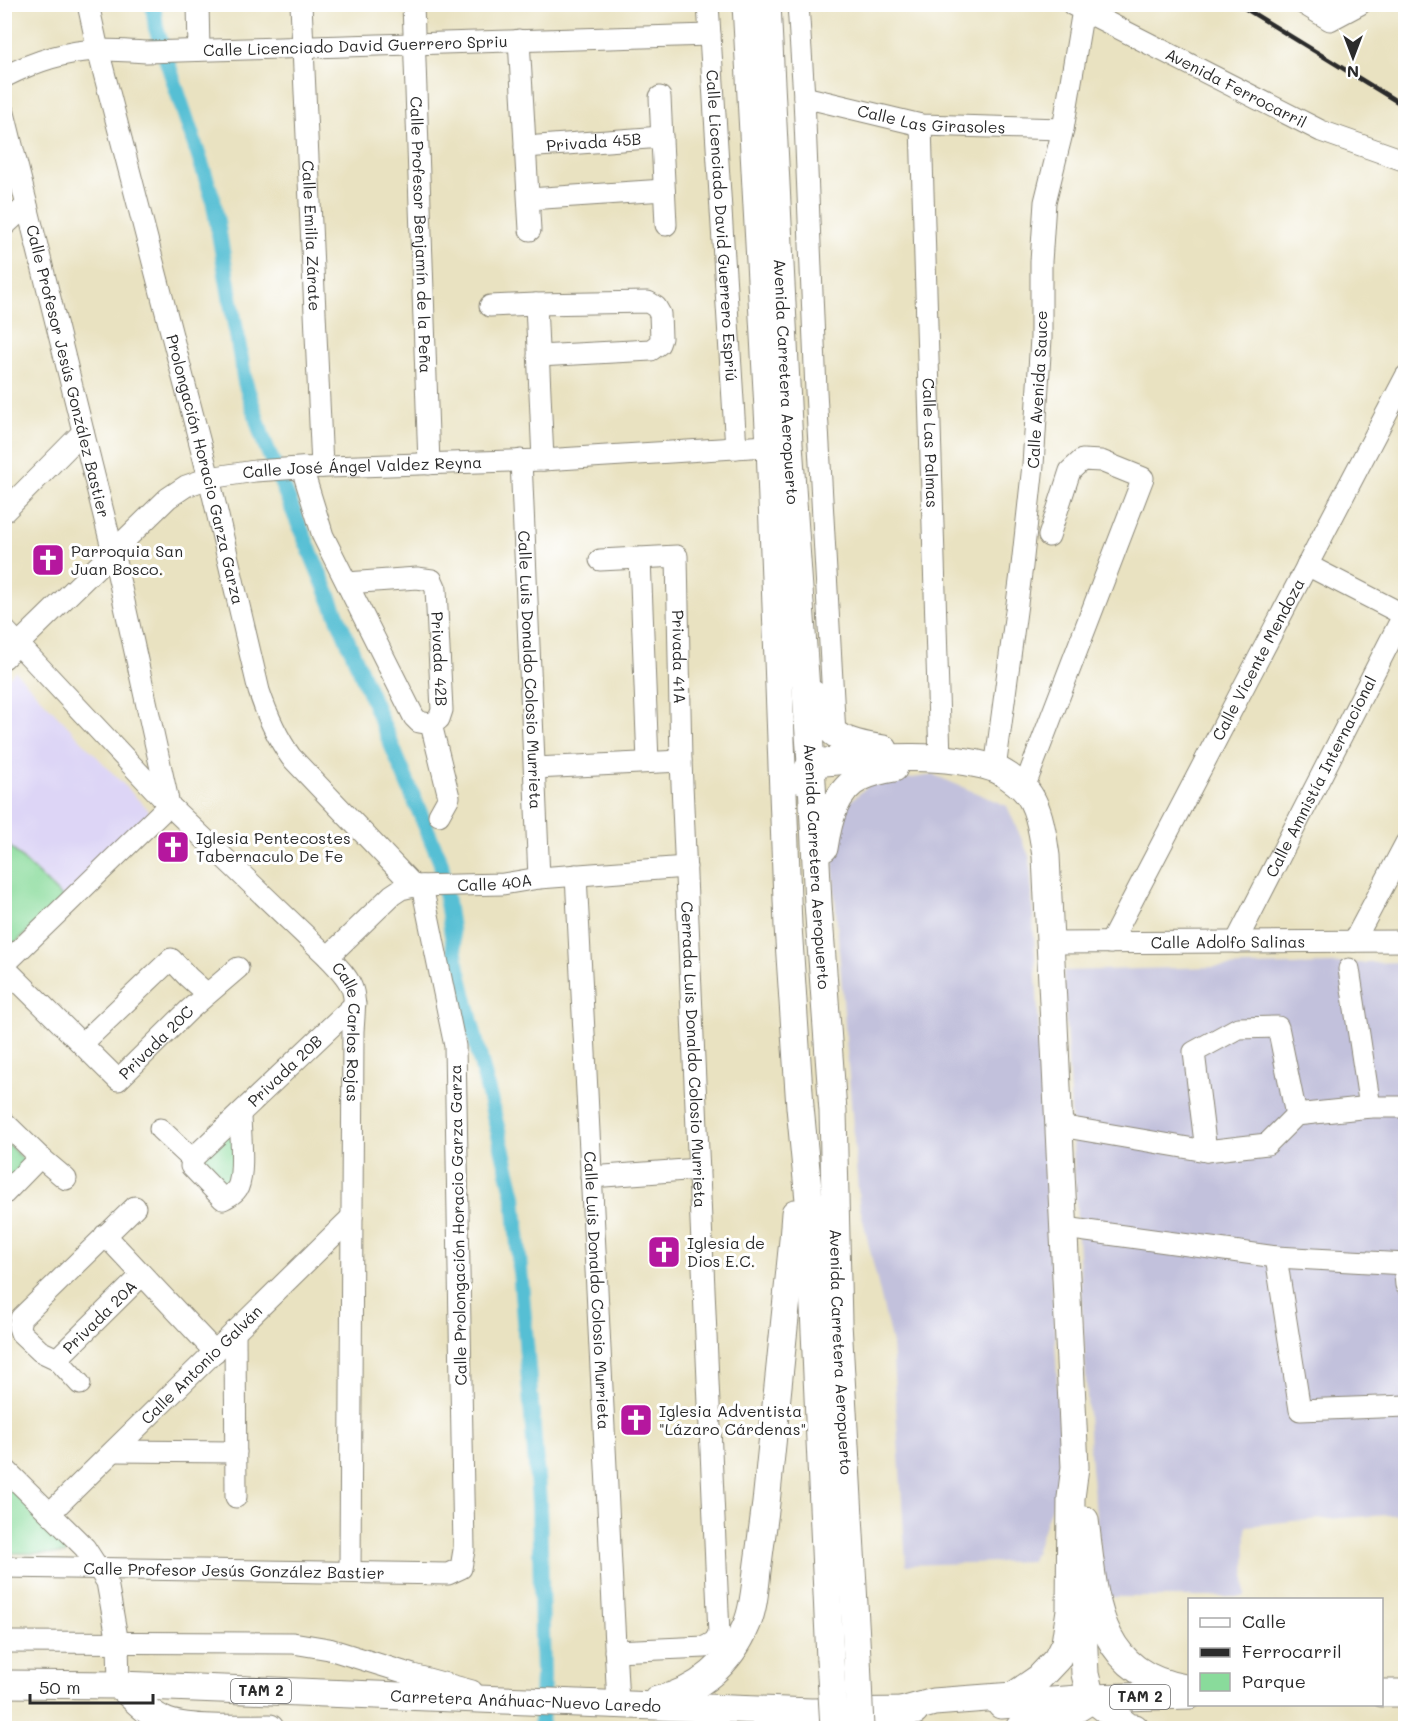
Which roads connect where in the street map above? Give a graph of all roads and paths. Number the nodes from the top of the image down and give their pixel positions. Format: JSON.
{"nodes":[{"id":1,"x":88,"y":4,"type":"edge"},
{"id":2,"x":198,"y":4,"type":"edge"},
{"id":3,"x":301,"y":4,"type":"edge"},
{"id":4,"x":413,"y":4,"type":"edge"},
{"id":5,"x":708,"y":4,"type":"edge"},
{"id":6,"x":746,"y":4,"type":"edge"},
{"id":7,"x":767,"y":4,"type":"edge"},
{"id":8,"x":798,"y":4,"type":"edge"},
{"id":9,"x":1304,"y":4,"type":"edge"},
{"id":10,"x":1360,"y":4,"type":"edge"},
{"id":11,"x":1078,"y":7,"type":"edge"},
{"id":12,"x":711,"y":35,"type":"junction"},
{"id":13,"x":519,"y":40,"type":"junction"},
{"id":14,"x":414,"y":44,"type":"junction"},
{"id":15,"x":303,"y":47,"type":"junction"},
{"id":16,"x":98,"y":50,"type":"junction"},
{"id":17,"x":191,"y":50,"type":"junction"},
{"id":18,"x":4,"y":77,"type":"edge"},
{"id":19,"x":804,"y":97,"type":"junction"},
{"id":20,"x":660,"y":98,"type":"dead end"},
{"id":21,"x":4,"y":113,"type":"edge"},
{"id":22,"x":921,"y":125,"type":"junction"},
{"id":23,"x":1063,"y":129,"type":"junction"},
{"id":24,"x":662,"y":137,"type":"junction"},
{"id":25,"x":525,"y":147,"type":"junction"},
{"id":26,"x":1406,"y":161,"type":"edge"},
{"id":27,"x":664,"y":190,"type":"junction"},
{"id":28,"x":529,"y":199,"type":"junction"},
{"id":29,"x":27,"y":205,"type":"junction"},
{"id":30,"x":666,"y":225,"type":"dead end"},
{"id":31,"x":4,"y":226,"type":"edge"},
{"id":32,"x":530,"y":230,"type":"dead end"},
{"id":33,"x":536,"y":304,"type":"junction"},
{"id":34,"x":490,"y":306,"type":"dead end"},
{"id":35,"x":538,"y":356,"type":"junction"},
{"id":36,"x":1406,"y":376,"type":"edge"},
{"id":37,"x":83,"y":432,"type":"junction"},
{"id":38,"x":780,"y":445,"type":"junction"},
{"id":39,"x":736,"y":448,"type":"junction"},
{"id":40,"x":521,"y":460,"type":"junction"},
{"id":41,"x":543,"y":460,"type":"junction"},
{"id":42,"x":429,"y":464,"type":"junction"},
{"id":43,"x":308,"y":468,"type":"junction"},
{"id":44,"x":209,"y":478,"type":"junction"},
{"id":45,"x":4,"y":512,"type":"edge"},
{"id":46,"x":1049,"y":536,"type":"dead end"},
{"id":47,"x":113,"y":552,"type":"junction"},
{"id":48,"x":640,"y":558,"type":"junction"},
{"id":49,"x":600,"y":560,"type":"dead end"},
{"id":50,"x":1307,"y":565,"type":"junction"},
{"id":51,"x":347,"y":583,"type":"junction"},
{"id":52,"x":1405,"y":613,"type":"edge"},
{"id":53,"x":803,"y":637,"type":"junction"},
{"id":54,"x":9,"y":644,"type":"edge"},
{"id":55,"x":431,"y":724,"type":"junction"},
{"id":56,"x":835,"y":735,"type":"junction"},
{"id":57,"x":935,"y":759,"type":"junction"},
{"id":58,"x":681,"y":761,"type":"junction"},
{"id":59,"x":648,"y":762,"type":"junction"},
{"id":60,"x":811,"y":763,"type":"junction"},
{"id":61,"x":535,"y":768,"type":"junction"},
{"id":62,"x":995,"y":769,"type":"junction"},
{"id":63,"x":1024,"y":788,"type":"junction"},
{"id":64,"x":169,"y":805,"type":"junction"},
{"id":65,"x":440,"y":815,"type":"dead end"},
{"id":66,"x":1406,"y":843,"type":"edge"},
{"id":67,"x":686,"y":867,"type":"junction"},
{"id":68,"x":576,"y":875,"type":"junction"},
{"id":69,"x":539,"y":878,"type":"junction"},
{"id":70,"x":787,"y":882,"type":"junction"},
{"id":71,"x":424,"y":886,"type":"junction"},
{"id":72,"x":818,"y":903,"type":"junction"},
{"id":73,"x":1406,"y":940,"type":"edge"},
{"id":74,"x":1354,"y":941,"type":"junction"},
{"id":75,"x":1236,"y":942,"type":"junction"},
{"id":76,"x":1050,"y":943,"type":"junction"},
{"id":77,"x":1110,"y":943,"type":"junction"},
{"id":78,"x":328,"y":957,"type":"junction"},
{"id":79,"x":4,"y":966,"type":"edge"},
{"id":80,"x":238,"y":968,"type":"dead end"},
{"id":81,"x":1349,"y":969,"type":"dead end"},
{"id":82,"x":207,"y":994,"type":"junction"},
{"id":83,"x":355,"y":1004,"type":"junction"},
{"id":84,"x":82,"y":1044,"type":"junction"},
{"id":85,"x":800,"y":1107,"type":"junction"},
{"id":86,"x":1370,"y":1107,"type":"junction"},
{"id":87,"x":1406,"y":1107,"type":"edge"},
{"id":88,"x":240,"y":1114,"type":"junction"},
{"id":89,"x":1296,"y":1115,"type":"junction"},
{"id":90,"x":4,"y":1122,"type":"edge"},
{"id":91,"x":1059,"y":1126,"type":"junction"},
{"id":92,"x":160,"y":1129,"type":"dead end"},
{"id":93,"x":1206,"y":1151,"type":"junction"},
{"id":94,"x":40,"y":1157,"type":"junction"},
{"id":95,"x":192,"y":1159,"type":"junction"},
{"id":96,"x":699,"y":1169,"type":"junction"},
{"id":97,"x":591,"y":1177,"type":"junction"},
{"id":98,"x":66,"y":1179,"type":"dead end"},
{"id":99,"x":4,"y":1194,"type":"edge"},
{"id":100,"x":135,"y":1207,"type":"dead end"},
{"id":101,"x":352,"y":1217,"type":"junction"},
{"id":102,"x":1065,"y":1228,"type":"junction"},
{"id":103,"x":105,"y":1235,"type":"junction"},
{"id":104,"x":1276,"y":1257,"type":"junction"},
{"id":105,"x":1405,"y":1271,"type":"edge"},
{"id":106,"x":142,"y":1275,"type":"junction"},
{"id":107,"x":236,"y":1331,"type":"junction"},
{"id":108,"x":215,"y":1352,"type":"junction"},
{"id":109,"x":57,"y":1359,"type":"junction"},
{"id":110,"x":80,"y":1384,"type":"dead end"},
{"id":111,"x":1406,"y":1406,"type":"edge"},
{"id":112,"x":114,"y":1451,"type":"junction"},
{"id":113,"x":236,"y":1452,"type":"junction"},
{"id":114,"x":1075,"y":1467,"type":"junction"},
{"id":115,"x":4,"y":1468,"type":"edge"},
{"id":116,"x":236,"y":1497,"type":"dead end"},
{"id":117,"x":50,"y":1513,"type":"junction"},
{"id":118,"x":4,"y":1567,"type":"edge"},
{"id":119,"x":462,"y":1568,"type":"joint"},
{"id":120,"x":100,"y":1569,"type":"junction"},
{"id":121,"x":350,"y":1572,"type":"junction"},
{"id":122,"x":1071,"y":1575,"type":"junction"},
{"id":123,"x":1098,"y":1611,"type":"junction"},
{"id":124,"x":4,"y":1642,"type":"edge"},
{"id":125,"x":118,"y":1643,"type":"junction"},
{"id":126,"x":615,"y":1651,"type":"junction"},
{"id":127,"x":4,"y":1684,"type":"edge"},
{"id":128,"x":119,"y":1685,"type":"junction"},
{"id":129,"x":1188,"y":1689,"type":"edge"},
{"id":130,"x":1383,"y":1693,"type":"edge"},
{"id":131,"x":1406,"y":1693,"type":"edge"},
{"id":132,"x":1188,"y":1695,"type":"edge"},
{"id":133,"x":1091,"y":1698,"type":"junction"},
{"id":134,"x":511,"y":1700,"type":"junction"},
{"id":135,"x":623,"y":1704,"type":"junction"},
{"id":136,"x":898,"y":1712,"type":"junction"},
{"id":137,"x":270,"y":1728,"type":"edge"},
{"id":138,"x":834,"y":1728,"type":"edge"},
{"id":139,"x":860,"y":1728,"type":"edge"},
{"id":140,"x":1019,"y":1728,"type":"edge"},
{"id":141,"x":1135,"y":1728,"type":"edge"}],
"edges":[{"from":1,"to":16,"type":"street","name":"Prolongación Horacio Garza Garza"},
{"from":2,"to":17,"type":"street"},
{"from":3,"to":15,"type":"street","name":"Calle Emilia Zárate"},
{"from":4,"to":14,"type":"street","name":"Calle Profesor Benjamín de la Peña"},
{"from":5,"to":12,"type":"street","name":"Calle Licenciado David Guerrero Espriú"},
{"from":6,"to":38,"type":"main road","name":"Avenida Carretera Aeropuerto"},
{"from":7,"to":38,"type":"main road","name":"Avenida Carretera Aeropuerto"},
{"from":8,"to":19,"type":"street"},
{"from":9,"to":10,"type":"street"},
{"from":11,"to":23,"type":"street","name":"Calle Avenida Sauce"},
{"from":11,"to":26,"type":"street","name":"Avenida Ferrocarril"},
{"from":12,"to":13,"type":"street","name":"Calle Licenciado David Guerrero Spriu"},
{"from":12,"to":39,"type":"street","name":"Calle Licenciado David Guerrero Espriú"},
{"from":13,"to":14,"type":"street","name":"Calle Licenciado David Guerrero Spriu"},
{"from":13,"to":25,"type":"street","name":"Privada 45B"},
{"from":14,"to":15,"type":"street","name":"Calle Licenciado David Guerrero Spriu"},
{"from":14,"to":42,"type":"street","name":"Calle Profesor Benjamín de la Peña"},
{"from":15,"to":17,"type":"street","name":"Calle Licenciado David Guerrero Spriu"},
{"from":15,"to":43,"type":"street","name":"Calle Emilia Zárate"},
{"from":16,"to":17,"type":"street","name":"Calle Licenciado David Guerrero Spriu"},
{"from":16,"to":18,"type":"street","name":"Calle Licenciado David Guerrero Spriu"},
{"from":16,"to":44,"type":"street","name":"Prolongación Horacio Garza Garza"},
{"from":19,"to":22,"type":"street","name":"Calle Las Girasoles"},
{"from":19,"to":56,"type":"street"},
{"from":20,"to":24,"type":"street","name":"Privada 45B"},
{"from":21,"to":29,"type":"street","name":"Calle Profesor Jesús González Bastier"},
{"from":22,"to":23,"type":"street","name":"Calle Las Girasoles"},
{"from":22,"to":57,"type":"street","name":"Calle Las Palmas"},
{"from":23,"to":62,"type":"street","name":"Calle Avenida Sauce"},
{"from":24,"to":25,"type":"street","name":"Privada 45B"},
{"from":24,"to":27,"type":"street","name":"Privada 45B"},
{"from":25,"to":28,"type":"street","name":"Privada 45B"},
{"from":27,"to":28,"type":"street"},
{"from":27,"to":30,"type":"street","name":"Privada 45B"},
{"from":28,"to":32,"type":"street","name":"Privada 45B"},
{"from":29,"to":31,"type":"street"},
{"from":29,"to":37,"type":"street","name":"Calle Profesor Jesús González Bastier"},
{"from":33,"to":34,"type":"street"},
{"from":33,"to":35,"type":"street"},
{"from":33,"to":35,"type":"street"},
{"from":35,"to":41,"type":"street"},
{"from":36,"to":50,"type":"street","name":"Calle Vicente Mendoza"},
{"from":37,"to":45,"type":"street"},
{"from":37,"to":47,"type":"street","name":"Calle Profesor Jesús González Bastier"},
{"from":38,"to":39,"type":"street","name":"Calle José Ángel Valdez Reyna"},
{"from":38,"to":53,"type":"main road","name":"Avenida Carretera Aeropuerto"},
{"from":38,"to":70,"type":"main road","name":"Avenida Carretera Aeropuerto"},
{"from":39,"to":41,"type":"street","name":"Calle José Ángel Valdez Reyna"},
{"from":40,"to":41,"type":"street","name":"Calle José Ángel Valdez Reyna"},
{"from":40,"to":42,"type":"street","name":"Calle José Ángel Valdez Reyna"},
{"from":40,"to":61,"type":"street","name":"Calle Luis Donaldo Colosio Murrieta"},
{"from":42,"to":43,"type":"street","name":"Calle José Ángel Valdez Reyna"},
{"from":43,"to":44,"type":"street","name":"Calle José Ángel Valdez Reyna"},
{"from":43,"to":51,"type":"street","name":"Calle Emilia Zárate"},
{"from":44,"to":47,"type":"street","name":"Calle José Ángel Valdez Reyna"},
{"from":44,"to":71,"type":"street","name":"Prolongación Horacio Garza Garza"},
{"from":46,"to":63,"type":"street"},
{"from":47,"to":54,"type":"street","name":"Calle José Ángel Valdez Reyna"},
{"from":47,"to":64,"type":"street","name":"Calle Profesor Jesús González Bastier"},
{"from":48,"to":49,"type":"street","name":"Privada 41A"},
{"from":48,"to":58,"type":"street","name":"Privada 41A"},
{"from":48,"to":59,"type":"street","name":"Privada 41A"},
{"from":50,"to":52,"type":"street"},
{"from":50,"to":77,"type":"street","name":"Calle Vicente Mendoza"},
{"from":51,"to":55,"type":"street","name":"Calle Emilia Zárate"},
{"from":51,"to":55,"type":"street","name":"Privada 42B"},
{"from":52,"to":75,"type":"street","name":"Calle Amnistía Internacional"},
{"from":53,"to":56,"type":"main road"},
{"from":53,"to":60,"type":"main road","name":"Avenida Carretera Aeropuerto"},
{"from":54,"to":64,"type":"street","name":"Calle Carlos Rojas"},
{"from":55,"to":65,"type":"street","name":"Privada 42B"},
{"from":56,"to":57,"type":"main road"},
{"from":57,"to":60,"type":"main road"},
{"from":57,"to":62,"type":"main road"},
{"from":57,"to":72,"type":"main road"},
{"from":58,"to":59,"type":"street"},
{"from":58,"to":67,"type":"street","name":"Cerrada Luis Donaldo Colosio Murrieta"},
{"from":59,"to":61,"type":"street"},
{"from":60,"to":70,"type":"main road"},
{"from":60,"to":72,"type":"main road","name":"Avenida Carretera Aeropuerto"},
{"from":61,"to":69,"type":"street","name":"Calle Luis Donaldo Colosio Murrieta"},
{"from":62,"to":63,"type":"main road"},
{"from":63,"to":76,"type":"main road"},
{"from":64,"to":78,"type":"street","name":"Calle Carlos Rojas"},
{"from":64,"to":79,"type":"street"},
{"from":66,"to":74,"type":"street"},
{"from":67,"to":68,"type":"street","name":"Calle 40A"},
{"from":67,"to":96,"type":"street","name":"Cerrada Luis Donaldo Colosio Murrieta"},
{"from":68,"to":69,"type":"street","name":"Calle 40A"},
{"from":68,"to":97,"type":"street","name":"Calle Luis Donaldo Colosio Murrieta"},
{"from":69,"to":71,"type":"street","name":"Calle 40A"},
{"from":70,"to":85,"type":"main road","name":"Avenida Carretera Aeropuerto"},
{"from":71,"to":78,"type":"street","name":"Calle 40A"},
{"from":71,"to":119,"type":"street","name":"Calle Prolongación Horacio Garza Garza"},
{"from":72,"to":139,"type":"main road","name":"Avenida Carretera Aeropuerto","bridge":true},
{"from":73,"to":74,"type":"street","name":"Calle Adolfo Salinas"},
{"from":74,"to":75,"type":"street","name":"Calle Adolfo Salinas"},
{"from":75,"to":77,"type":"street","name":"Calle Adolfo Salinas"},
{"from":76,"to":77,"type":"street","name":"Calle Adolfo Salinas"},
{"from":76,"to":91,"type":"main road"},
{"from":78,"to":83,"type":"street","name":"Calle Carlos Rojas"},
{"from":79,"to":84,"type":"street","name":"Privada 20C"},
{"from":80,"to":82,"type":"street","name":"Privada 20C"},
{"from":81,"to":86,"type":"street"},
{"from":82,"to":84,"type":"street","name":"Privada 20C"},
{"from":82,"to":84,"type":"street","name":"Privada 20C"},
{"from":83,"to":88,"type":"street","name":"Privada 20B"},
{"from":83,"to":101,"type":"street","name":"Calle Carlos Rojas"},
{"from":85,"to":135,"type":"main road"},
{"from":85,"to":138,"type":"main road","name":"Avenida Carretera Aeropuerto","bridge":true},
{"from":86,"to":87,"type":"street"},
{"from":86,"to":89,"type":"street"},
{"from":88,"to":95,"type":"street","name":"Privada 20B"},
{"from":88,"to":95,"type":"street","name":"Privada 20B"},
{"from":89,"to":93,"type":"street"},
{"from":89,"to":93,"type":"street"},
{"from":90,"to":94,"type":"street"},
{"from":91,"to":93,"type":"street"},
{"from":91,"to":102,"type":"main road"},
{"from":92,"to":95,"type":"street","name":"Privada 20B"},
{"from":94,"to":98,"type":"street"},
{"from":94,"to":99,"type":"street"},
{"from":96,"to":97,"type":"street"},
{"from":96,"to":126,"type":"street","name":"Cerrada Luis Donaldo Colosio Murrieta"},
{"from":97,"to":126,"type":"street","name":"Calle Luis Donaldo Colosio Murrieta"},
{"from":100,"to":103,"type":"street","name":"Privada 20A"},
{"from":101,"to":107,"type":"street","name":"Calle Antonio Galván"},
{"from":101,"to":121,"type":"street","name":"Calle Carlos Rojas"},
{"from":102,"to":104,"type":"street"},
{"from":102,"to":114,"type":"main road"},
{"from":103,"to":106,"type":"street","name":"Privada 20A"},
{"from":103,"to":109,"type":"street","name":"Privada 20A"},
{"from":104,"to":105,"type":"street"},
{"from":104,"to":111,"type":"street"},
{"from":106,"to":108,"type":"street","name":"Privada 20A"},
{"from":106,"to":109,"type":"street","name":"Privada 20A"},
{"from":107,"to":108,"type":"street","name":"Calle Antonio Galván"},
{"from":107,"to":113,"type":"street"},
{"from":108,"to":112,"type":"street","name":"Calle Antonio Galván"},
{"from":109,"to":110,"type":"street","name":"Privada 20A"},
{"from":112,"to":113,"type":"street"},
{"from":112,"to":117,"type":"street","name":"Calle Antonio Galván"},
{"from":113,"to":116,"type":"street"},
{"from":114,"to":122,"type":"main road"},
{"from":114,"to":123,"type":"main road"},
{"from":115,"to":117,"type":"street"},
{"from":117,"to":120,"type":"street"},
{"from":118,"to":120,"type":"street","name":"Calle Profesor Jesús González Bastier"},
{"from":119,"to":121,"type":"street","name":"Calle Profesor Jesús González Bastier"},
{"from":120,"to":121,"type":"street","name":"Calle Profesor Jesús González Bastier"},
{"from":120,"to":125,"type":"street"},
{"from":122,"to":133,"type":"main road"},
{"from":122,"to":136,"type":"main road"},
{"from":123,"to":129,"type":"main road"},
{"from":123,"to":133,"type":"main road"},
{"from":124,"to":125,"type":"street"},
{"from":125,"to":128,"type":"street"},
{"from":125,"to":134,"type":"street"},
{"from":126,"to":135,"type":"street","name":"Calle Luis Donaldo Colosio Murrieta"},
{"from":127,"to":128,"type":"main road","name":"Carretera Anáhuac-Nuevo Laredo","number":"TAM 2"},
{"from":128,"to":134,"type":"main road","name":"Carretera Anáhuac-Nuevo Laredo","number":"TAM 2"},
{"from":128,"to":137,"type":"main road"},
{"from":130,"to":131,"type":"main road"},
{"from":132,"to":133,"type":"main road","name":"Carretera Anáhuac-Nuevo Laredo","number":"TAM 2"},
{"from":133,"to":136,"type":"main road","name":"Carretera Anáhuac-Nuevo Laredo","number":"TAM 2"},
{"from":133,"to":140,"type":"main road"},
{"from":133,"to":141,"type":"main road"},
{"from":134,"to":135,"type":"main road","name":"Carretera Anáhuac-Nuevo Laredo","number":"TAM 2"},
{"from":135,"to":136,"type":"main road","name":"Carretera Anáhuac-Nuevo Laredo","number":"TAM 2"}]}
